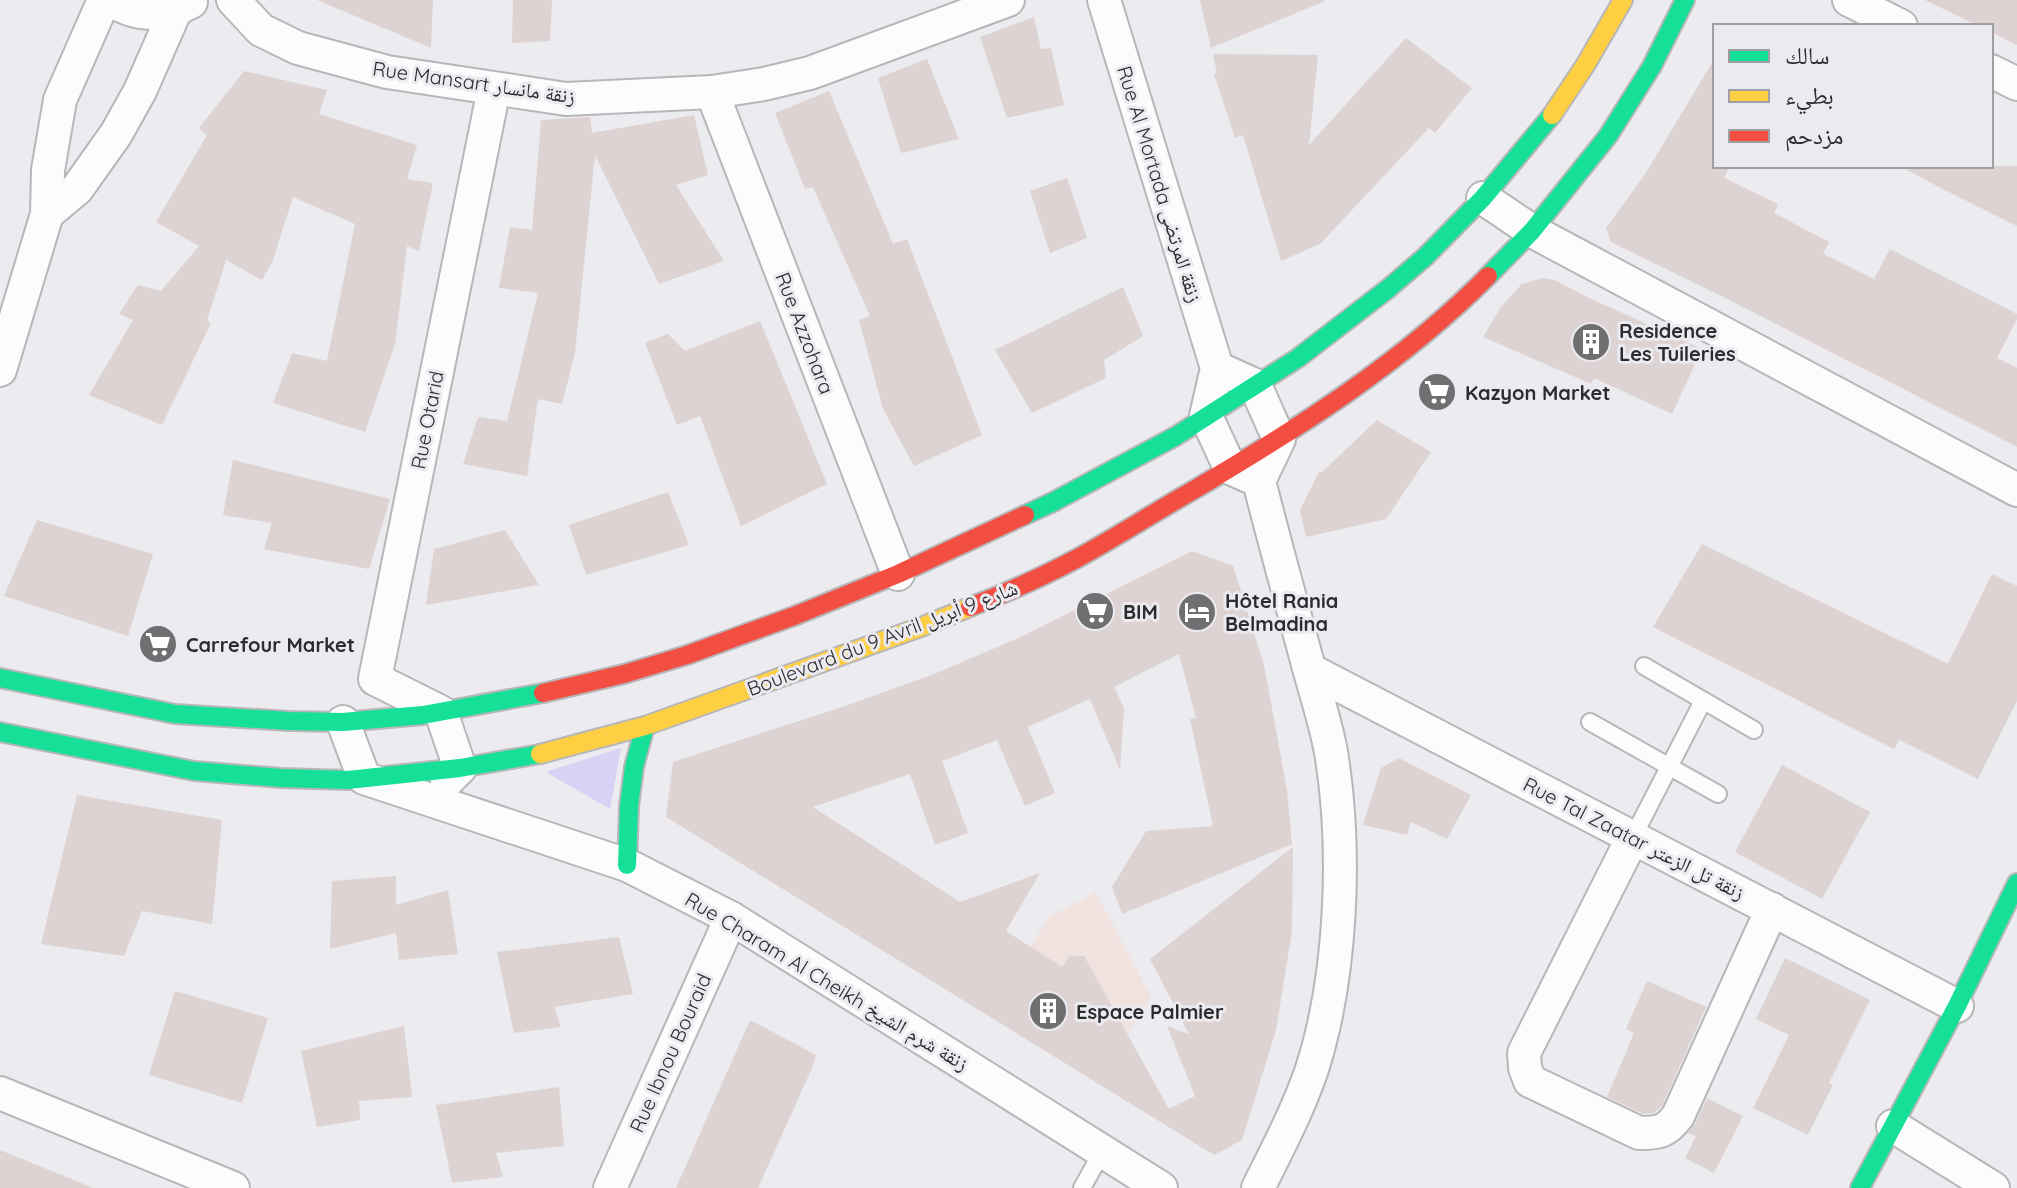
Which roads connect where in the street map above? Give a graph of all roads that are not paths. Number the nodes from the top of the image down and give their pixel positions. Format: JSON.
{"nodes":[{"id":1,"x":104,"y":0,"type":"edge"},
{"id":2,"x":111,"y":0,"type":"edge"},
{"id":3,"x":233,"y":0,"type":"edge"},
{"id":4,"x":1008,"y":0,"type":"edge"},
{"id":5,"x":1104,"y":0,"type":"edge"},
{"id":6,"x":1623,"y":0,"type":"edge"},
{"id":7,"x":1685,"y":0,"type":"edge"},
{"id":8,"x":1849,"y":0,"type":"edge"},
{"id":9,"x":185,"y":5,"type":"edge"},
{"id":10,"x":1897,"y":24,"type":"edge"},
{"id":11,"x":1993,"y":72,"type":"edge"},
{"id":12,"x":2017,"y":84,"type":"edge"},
{"id":13,"x":494,"y":89,"type":"junction"},
{"id":14,"x":712,"y":92,"type":"junction"},
{"id":15,"x":1483,"y":198,"type":"junction"},
{"id":16,"x":47,"y":214,"type":"junction"},
{"id":17,"x":1532,"y":231,"type":"junction"},
{"id":18,"x":1217,"y":368,"type":"junction"},
{"id":19,"x":0,"y":370,"type":"edge"},
{"id":20,"x":1255,"y":385,"type":"junction"},
{"id":21,"x":1206,"y":416,"type":"junction"},
{"id":22,"x":1279,"y":439,"type":"junction"},
{"id":23,"x":1244,"y":474,"type":"junction"},
{"id":24,"x":2017,"y":490,"type":"edge"},
{"id":25,"x":898,"y":574,"type":"junction"},
{"id":26,"x":1644,"y":666,"type":"dead end"},
{"id":27,"x":1310,"y":670,"type":"junction"},
{"id":28,"x":0,"y":678,"type":"edge"},
{"id":29,"x":1703,"y":701,"type":"junction"},
{"id":30,"x":441,"y":712,"type":"junction"},
{"id":31,"x":343,"y":722,"type":"junction"},
{"id":32,"x":1590,"y":722,"type":"dead end"},
{"id":33,"x":645,"y":726,"type":"junction"},
{"id":34,"x":1754,"y":730,"type":"dead end"},
{"id":35,"x":0,"y":732,"type":"edge"},
{"id":36,"x":1669,"y":766,"type":"junction"},
{"id":37,"x":460,"y":768,"type":"junction"},
{"id":38,"x":364,"y":778,"type":"junction"},
{"id":39,"x":1718,"y":794,"type":"dead end"},
{"id":40,"x":427,"y":799,"type":"junction"},
{"id":41,"x":1633,"y":837,"type":"junction"},
{"id":42,"x":627,"y":865,"type":"junction"},
{"id":43,"x":2017,"y":883,"type":"edge"},
{"id":44,"x":1772,"y":909,"type":"junction"},
{"id":45,"x":731,"y":918,"type":"junction"},
{"id":46,"x":1957,"y":1006,"type":"junction"},
{"id":47,"x":0,"y":1093,"type":"edge"},
{"id":48,"x":1893,"y":1126,"type":"junction"},
{"id":49,"x":1102,"y":1152,"type":"junction"},
{"id":50,"x":233,"y":1188,"type":"edge"},
{"id":51,"x":610,"y":1188,"type":"edge"},
{"id":52,"x":1082,"y":1188,"type":"edge"},
{"id":53,"x":1161,"y":1188,"type":"edge"},
{"id":54,"x":1258,"y":1188,"type":"edge"},
{"id":55,"x":1860,"y":1188,"type":"edge"},
{"id":56,"x":1993,"y":1188,"type":"edge"}],
"edges":[{"from":1,"to":16,"type":"street"},
{"from":2,"to":9,"type":"street"},
{"from":3,"to":13,"type":"street","name":"Rue Mansart زنقة مانسار"},
{"from":4,"to":14,"type":"street","name":"Rue Mansart زنقة مانسار"},
{"from":5,"to":18,"type":"street","name":"Rue Al Mortada زنقة المرتضى"},
{"from":6,"to":15,"type":"street"},
{"from":7,"to":17,"type":"street"},
{"from":8,"to":10,"type":"street"},
{"from":9,"to":16,"type":"street"},
{"from":11,"to":12,"type":"street"},
{"from":13,"to":14,"type":"street","name":"Rue Mansart زنقة مانسار"},
{"from":13,"to":30,"type":"street","name":"Rue Otarid"},
{"from":14,"to":25,"type":"street","name":"Rue Azzohara"},
{"from":15,"to":17,"type":"street"},
{"from":15,"to":20,"type":"street"},
{"from":16,"to":19,"type":"street"},
{"from":17,"to":22,"type":"street"},
{"from":17,"to":24,"type":"street"},
{"from":18,"to":20,"type":"street"},
{"from":18,"to":21,"type":"street","name":"Rue Al Mortada زنقة المرتضى"},
{"from":20,"to":21,"type":"street"},
{"from":20,"to":22,"type":"street"},
{"from":21,"to":23,"type":"street"},
{"from":21,"to":25,"type":"street"},
{"from":22,"to":23,"type":"street"},
{"from":23,"to":27,"type":"street"},
{"from":23,"to":33,"type":"street","name":"Boulevard du 9 Avril شارع 9 أبريل"},
{"from":25,"to":30,"type":"street"},
{"from":26,"to":29,"type":"lane"},
{"from":27,"to":41,"type":"street","name":"Rue Tal Zaatar زنقة تل الزعتر"},
{"from":27,"to":54,"type":"street"},
{"from":28,"to":31,"type":"street"},
{"from":29,"to":34,"type":"lane"},
{"from":29,"to":36,"type":"lane"},
{"from":30,"to":31,"type":"street"},
{"from":30,"to":37,"type":"street"},
{"from":31,"to":38,"type":"street"},
{"from":32,"to":36,"type":"lane"},
{"from":33,"to":37,"type":"street","name":"Boulevard du 9 Avril شارع 9 أبريل"},
{"from":33,"to":42,"type":"street"},
{"from":35,"to":38,"type":"street","name":"Boulevard du 9 Avril شارع 9 أبريل"},
{"from":36,"to":39,"type":"lane"},
{"from":36,"to":41,"type":"lane"},
{"from":37,"to":38,"type":"street","name":"Boulevard du 9 Avril شارع 9 أبريل"},
{"from":37,"to":40,"type":"street"},
{"from":38,"to":40,"type":"street","name":"Rue Charam Al Cheikh زنقة شرم الشيخ"},
{"from":40,"to":42,"type":"street","name":"Rue Charam Al Cheikh زنقة شرم الشيخ"},
{"from":41,"to":44,"type":"street","name":"Rue Tal Zaatar زنقة تل الزعتر"},
{"from":41,"to":44,"type":"street"},
{"from":42,"to":45,"type":"street","name":"Rue Charam Al Cheikh زنقة شرم الشيخ"},
{"from":43,"to":46,"type":"street"},
{"from":44,"to":46,"type":"street","name":"Rue Tal Zaatar زنقة تل الزعتر"},
{"from":45,"to":49,"type":"street","name":"Rue Charam Al Cheikh زنقة شرم الشيخ"},
{"from":45,"to":51,"type":"street","name":"Rue Ibnou Bouraid"},
{"from":46,"to":48,"type":"street"},
{"from":47,"to":50,"type":"street"},
{"from":48,"to":55,"type":"street"},
{"from":48,"to":56,"type":"street"},
{"from":49,"to":52,"type":"lane"},
{"from":49,"to":53,"type":"street","name":"Rue Charam Al Cheikh زنقة شرم الشيخ"}]}
